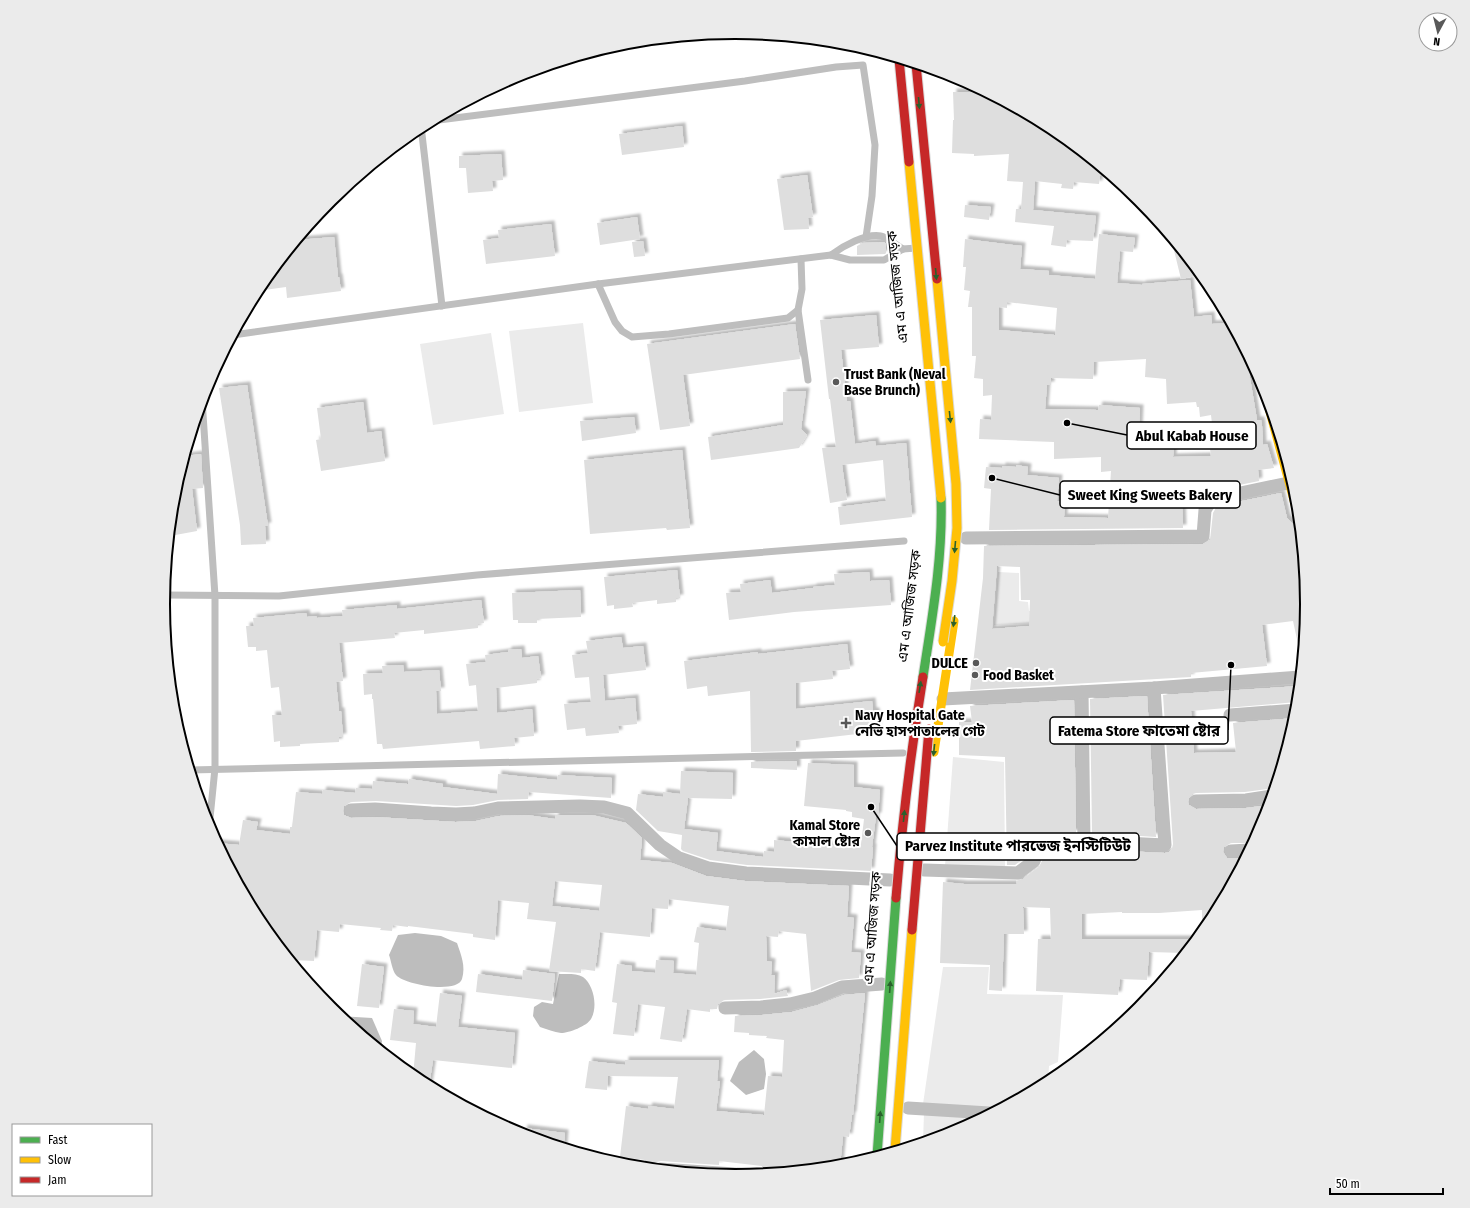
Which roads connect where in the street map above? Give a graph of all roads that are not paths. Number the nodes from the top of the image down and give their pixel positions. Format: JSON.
{"nodes":[{"id":1,"x":890,"y":61,"type":"edge"},
{"id":2,"x":899,"y":64,"type":"edge"},
{"id":3,"x":916,"y":69,"type":"edge"},
{"id":4,"x":926,"y":72,"type":"edge"},
{"id":5,"x":446,"y":119,"type":"edge"},
{"id":6,"x":422,"y":133,"type":"edge"},
{"id":7,"x":902,"y":191,"type":"dead end"},
{"id":8,"x":866,"y":237,"type":"junction"},
{"id":9,"x":943,"y":245,"type":"junction"},
{"id":10,"x":907,"y":249,"type":"junction"},
{"id":11,"x":831,"y":255,"type":"junction"},
{"id":12,"x":801,"y":259,"type":"junction"},
{"id":13,"x":598,"y":284,"type":"junction"},
{"id":14,"x":442,"y":306,"type":"junction"},
{"id":15,"x":798,"y":310,"type":"junction"},
{"id":16,"x":239,"y":334,"type":"edge"},
{"id":17,"x":918,"y":350,"type":"dead end"},
{"id":18,"x":808,"y":380,"type":"dead end"},
{"id":19,"x":203,"y":414,"type":"edge"},
{"id":20,"x":965,"y":477,"type":"dead end"},
{"id":21,"x":1287,"y":483,"type":"edge"},
{"id":22,"x":966,"y":499,"type":"dead end"},
{"id":23,"x":904,"y":541,"type":"dead end"},
{"id":24,"x":966,"y":542,"type":"joint"},
{"id":25,"x":931,"y":546,"type":"dead end"},
{"id":26,"x":963,"y":561,"type":"dead end"},
{"id":27,"x":170,"y":595,"type":"edge"},
{"id":28,"x":215,"y":596,"type":"junction"},
{"id":29,"x":916,"y":661,"type":"dead end"},
{"id":30,"x":1295,"y":677,"type":"edge"},
{"id":31,"x":1154,"y":688,"type":"junction"},
{"id":32,"x":1082,"y":692,"type":"junction"},
{"id":33,"x":943,"y":699,"type":"junction"},
{"id":34,"x":1290,"y":710,"type":"edge"},
{"id":35,"x":1230,"y":715,"type":"dead end"},
{"id":36,"x":903,"y":753,"type":"junction"},
{"id":37,"x":215,"y":768,"type":"junction"},
{"id":38,"x":195,"y":770,"type":"edge"},
{"id":39,"x":1266,"y":797,"type":"edge"},
{"id":40,"x":1196,"y":801,"type":"dead end"},
{"id":41,"x":352,"y":810,"type":"dead end"},
{"id":42,"x":210,"y":813,"type":"edge"},
{"id":43,"x":1084,"y":840,"type":"junction"},
{"id":44,"x":1244,"y":850,"type":"edge"},
{"id":45,"x":1231,"y":851,"type":"dead end"},
{"id":46,"x":924,"y":870,"type":"junction"},
{"id":47,"x":890,"y":880,"type":"junction"},
{"id":48,"x":882,"y":984,"type":"junction"},
{"id":49,"x":725,"y":1008,"type":"dead end"},
{"id":50,"x":910,"y":1069,"type":"dead end"},
{"id":51,"x":908,"y":1108,"type":"dead end"},
{"id":52,"x":982,"y":1112,"type":"edge"},
{"id":53,"x":869,"y":1135,"type":"dead end"},
{"id":54,"x":895,"y":1146,"type":"edge"},
{"id":55,"x":877,"y":1151,"type":"edge"}],
"edges":[{"from":1,"to":7,"type":"main road"},
{"from":55,"to":2,"type":"main road","one_way":true,"bridge":true},
{"from":3,"to":54,"type":"main road","one_way":true,"bridge":true},
{"from":4,"to":9,"type":"main road"},
{"from":5,"to":8,"type":"lane"},
{"from":6,"to":14,"type":"lane"},
{"from":8,"to":10,"type":"lane"},
{"from":8,"to":11,"type":"lane"},
{"from":9,"to":10,"type":"lane"},
{"from":9,"to":20,"type":"main road"},
{"from":10,"to":11,"type":"lane"},
{"from":11,"to":12,"type":"lane"},
{"from":12,"to":13,"type":"lane"},
{"from":12,"to":15,"type":"lane"},
{"from":13,"to":14,"type":"lane"},
{"from":13,"to":15,"type":"lane"},
{"from":14,"to":16,"type":"lane"},
{"from":15,"to":18,"type":"lane"},
{"from":17,"to":25,"type":"main road","name":"এম এ আজিজ সড়ক"},
{"from":19,"to":28,"type":"lane"},
{"from":21,"to":24,"type":"street"},
{"from":22,"to":24,"type":"main road"},
{"from":23,"to":28,"type":"lane"},
{"from":26,"to":33,"type":"main road","one_way":true},
{"from":27,"to":28,"type":"lane"},
{"from":28,"to":37,"type":"lane"},
{"from":29,"to":36,"type":"main road","name":"এম এ আজিজ সড়ক"},
{"from":30,"to":31,"type":"street"},
{"from":31,"to":32,"type":"street"},
{"from":31,"to":43,"type":"street"},
{"from":32,"to":33,"type":"street"},
{"from":32,"to":43,"type":"street"},
{"from":33,"to":46,"type":"main road","one_way":true},
{"from":34,"to":35,"type":"street"},
{"from":36,"to":37,"type":"lane"},
{"from":36,"to":47,"type":"main road","name":"এম এ আজিজ সড়ক"},
{"from":37,"to":38,"type":"lane"},
{"from":37,"to":42,"type":"lane"},
{"from":39,"to":40,"type":"street"},
{"from":41,"to":47,"type":"street"},
{"from":43,"to":46,"type":"street"},
{"from":44,"to":45,"type":"street"},
{"from":46,"to":50,"type":"main road"},
{"from":47,"to":48,"type":"main road","name":"এম এ আজিজ সড়ক"},
{"from":48,"to":49,"type":"street"},
{"from":48,"to":53,"type":"main road","name":"এম এ আজিজ সড়ক"},
{"from":51,"to":52,"type":"street"}]}
